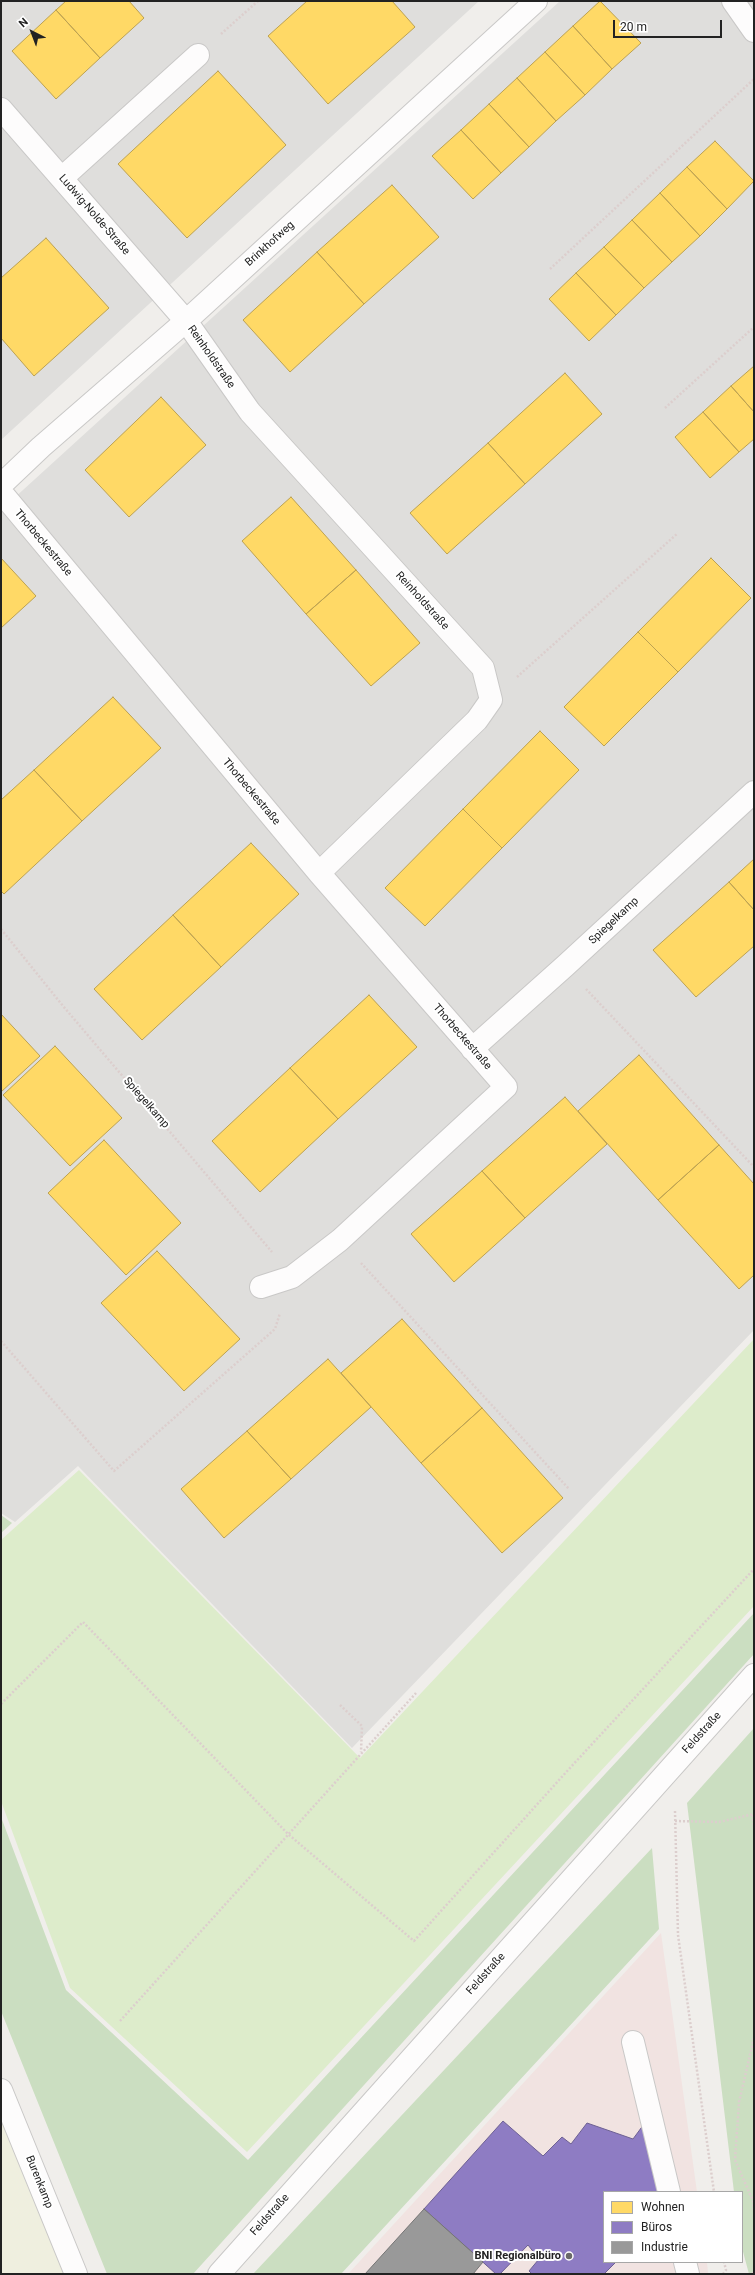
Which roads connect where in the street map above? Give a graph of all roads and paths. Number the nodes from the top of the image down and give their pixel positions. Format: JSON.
{"nodes":[{"id":1,"x":258,"y":1,"type":"edge"},
{"id":2,"x":536,"y":1,"type":"edge"},
{"id":3,"x":733,"y":1,"type":"edge"},
{"id":4,"x":754,"y":31,"type":"edge"},
{"id":5,"x":198,"y":55,"type":"joint"},
{"id":6,"x":754,"y":79,"type":"edge"},
{"id":7,"x":1,"y":109,"type":"edge"},
{"id":8,"x":62,"y":178,"type":"junction"},
{"id":9,"x":550,"y":268,"type":"dead end"},
{"id":10,"x":186,"y":321,"type":"junction"},
{"id":11,"x":754,"y":327,"type":"edge"},
{"id":12,"x":665,"y":408,"type":"dead end"},
{"id":13,"x":1,"y":485,"type":"edge"},
{"id":14,"x":1,"y":492,"type":"edge"},
{"id":15,"x":678,"y":533,"type":"dead end"},
{"id":16,"x":491,"y":700,"type":"junction"},
{"id":17,"x":754,"y":792,"type":"edge"},
{"id":18,"x":319,"y":873,"type":"junction"},
{"id":19,"x":1,"y":929,"type":"edge"},
{"id":20,"x":565,"y":966,"type":"junction"},
{"id":21,"x":472,"y":1049,"type":"junction"},
{"id":22,"x":754,"y":1167,"type":"edge"},
{"id":23,"x":340,"y":1240,"type":"junction"},
{"id":24,"x":292,"y":1277,"type":"junction"},
{"id":25,"x":261,"y":1287,"type":"dead end"},
{"id":26,"x":1,"y":1341,"type":"edge"},
{"id":27,"x":570,"y":1489,"type":"dead end"},
{"id":28,"x":754,"y":1569,"type":"edge"},
{"id":29,"x":754,"y":1675,"type":"edge"},
{"id":30,"x":416,"y":1693,"type":"dead end"},
{"id":31,"x":1,"y":1704,"type":"edge"},
{"id":32,"x":340,"y":1705,"type":"dead end"},
{"id":33,"x":361,"y":1752,"type":"junction"},
{"id":34,"x":753,"y":1815,"type":"edge"},
{"id":35,"x":754,"y":1828,"type":"edge"},
{"id":36,"x":288,"y":1834,"type":"junction"},
{"id":37,"x":120,"y":2021,"type":"dead end"},
{"id":38,"x":754,"y":2038,"type":"edge"},
{"id":39,"x":633,"y":2042,"type":"dead end"},
{"id":40,"x":1,"y":2090,"type":"edge"},
{"id":41,"x":669,"y":2191,"type":"edge"},
{"id":42,"x":714,"y":2191,"type":"edge"},
{"id":43,"x":754,"y":2212,"type":"edge"},
{"id":44,"x":685,"y":2263,"type":"edge"},
{"id":45,"x":724,"y":2263,"type":"edge"},
{"id":46,"x":754,"y":2269,"type":"edge"},
{"id":47,"x":76,"y":2274,"type":"edge"},
{"id":48,"x":219,"y":2274,"type":"edge"},
{"id":49,"x":688,"y":2274,"type":"edge"},
{"id":50,"x":723,"y":2274,"type":"edge"},
{"id":51,"x":753,"y":2274,"type":"edge"}],
"edges":[{"from":1,"to":5,"type":"path"},
{"from":2,"to":10,"type":"street","name":"Brinkhofweg"},
{"from":3,"to":4,"type":"street"},
{"from":5,"to":8,"type":"street"},
{"from":6,"to":9,"type":"path"},
{"from":7,"to":8,"type":"street","name":"Ludwig-Nolde-Straße"},
{"from":8,"to":10,"type":"street","name":"Ludwig-Nolde-Straße"},
{"from":10,"to":13,"type":"street","name":"Brinkhofweg"},
{"from":10,"to":16,"type":"street","name":"Reinholdstraße"},
{"from":11,"to":12,"type":"path"},
{"from":14,"to":18,"type":"street","name":"Thorbeckestraße"},
{"from":15,"to":16,"type":"path"},
{"from":16,"to":18,"type":"street"},
{"from":17,"to":20,"type":"street","name":"Spiegelkamp"},
{"from":18,"to":21,"type":"street","name":"Thorbeckestraße"},
{"from":19,"to":24,"type":"path","name":"Spiegelkamp"},
{"from":20,"to":21,"type":"street","name":"Spiegelkamp"},
{"from":20,"to":22,"type":"path"},
{"from":21,"to":23,"type":"street","name":"Thorbeckestraße"},
{"from":23,"to":24,"type":"street"},
{"from":23,"to":27,"type":"path"},
{"from":24,"to":25,"type":"street"},
{"from":24,"to":26,"type":"path"},
{"from":28,"to":36,"type":"path"},
{"from":29,"to":48,"type":"street","name":"Feldstraße"},
{"from":30,"to":33,"type":"path"},
{"from":31,"to":36,"type":"path"},
{"from":32,"to":33,"type":"path"},
{"from":33,"to":36,"type":"path"},
{"from":34,"to":35,"type":"path"},
{"from":34,"to":42,"type":"path"},
{"from":36,"to":37,"type":"path"},
{"from":38,"to":43,"type":"path"},
{"from":39,"to":41,"type":"street"},
{"from":40,"to":47,"type":"street","name":"Burenkamp"},
{"from":44,"to":49,"type":"street"},
{"from":45,"to":50,"type":"path"},
{"from":46,"to":51,"type":"path"}]}
